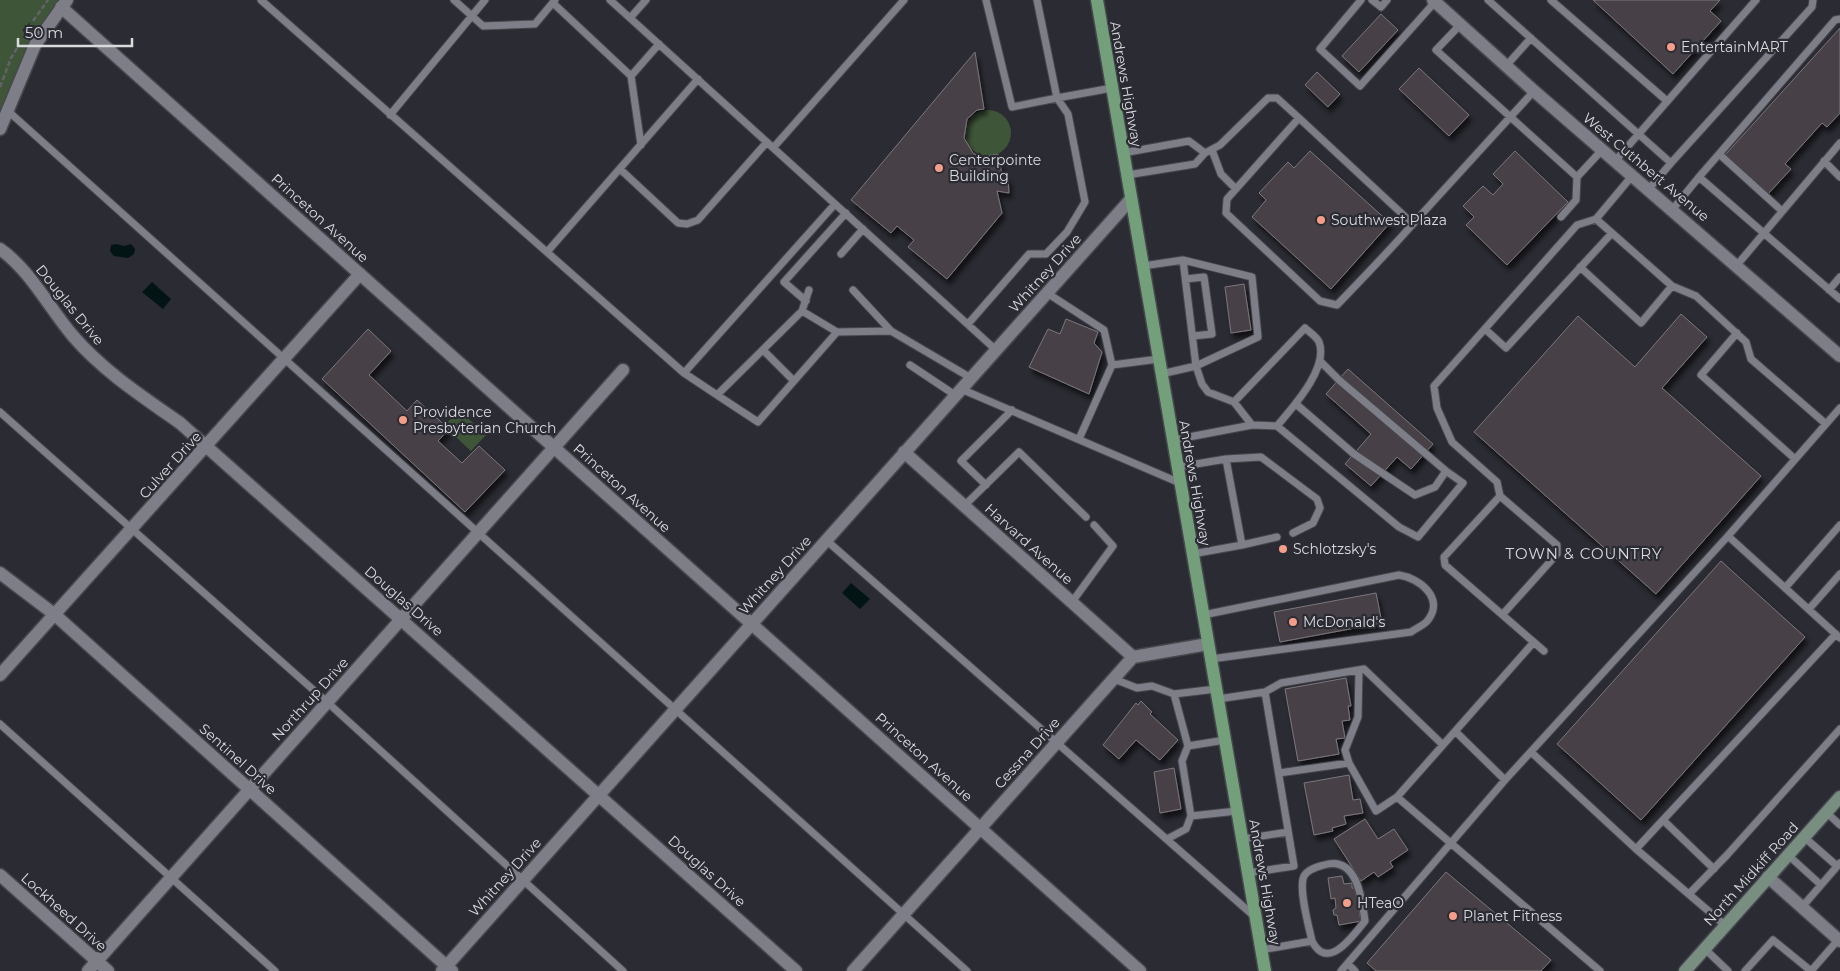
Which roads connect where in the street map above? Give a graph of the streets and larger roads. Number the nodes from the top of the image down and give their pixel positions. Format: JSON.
{"nodes":[{"id":1,"x":1097,"y":0,"type":"edge"},
{"id":2,"x":1434,"y":1,"type":"edge"},
{"id":3,"x":64,"y":3,"type":"edge"},
{"id":4,"x":0,"y":129,"type":"edge"},
{"id":5,"x":1131,"y":199,"type":"junction"},
{"id":6,"x":0,"y":249,"type":"edge"},
{"id":7,"x":360,"y":274,"type":"junction"},
{"id":8,"x":1840,"y":356,"type":"edge"},
{"id":9,"x":623,"y":370,"type":"dead end"},
{"id":10,"x":206,"y":447,"type":"junction"},
{"id":11,"x":555,"y":448,"type":"junction"},
{"id":12,"x":904,"y":452,"type":"junction"},
{"id":13,"x":0,"y":573,"type":"edge"},
{"id":14,"x":54,"y":614,"type":"junction"},
{"id":15,"x":402,"y":618,"type":"junction"},
{"id":16,"x":752,"y":624,"type":"junction"},
{"id":17,"x":1208,"y":644,"type":"junction"},
{"id":18,"x":1133,"y":657,"type":"junction"},
{"id":19,"x":0,"y":675,"type":"edge"},
{"id":20,"x":249,"y":790,"type":"junction"},
{"id":21,"x":599,"y":794,"type":"junction"},
{"id":22,"x":1840,"y":797,"type":"edge"},
{"id":23,"x":980,"y":828,"type":"junction"},
{"id":24,"x":0,"y":875,"type":"edge"},
{"id":25,"x":1768,"y":877,"type":"junction"},
{"id":26,"x":1839,"y":940,"type":"edge"},
{"id":27,"x":97,"y":961,"type":"junction"},
{"id":28,"x":447,"y":969,"type":"edge"},
{"id":29,"x":88,"y":971,"type":"edge"},
{"id":30,"x":108,"y":971,"type":"edge"},
{"id":31,"x":796,"y":971,"type":"edge"},
{"id":32,"x":852,"y":971,"type":"edge"},
{"id":33,"x":1140,"y":971,"type":"edge"},
{"id":34,"x":1265,"y":971,"type":"edge"},
{"id":35,"x":1686,"y":971,"type":"edge"}],
"edges":[{"from":1,"to":5,"type":"main road","name":"Andrews Highway"},
{"from":2,"to":8,"type":"street","name":"West Cuthbert Avenue"},
{"from":3,"to":4,"type":"street"},
{"from":3,"to":7,"type":"street","name":"Princeton Avenue"},
{"from":5,"to":12,"type":"street","name":"Whitney Drive"},
{"from":5,"to":17,"type":"main road","name":"Andrews Highway"},
{"from":6,"to":10,"type":"street","name":"Douglas Drive"},
{"from":7,"to":10,"type":"street","name":"Culver Drive"},
{"from":7,"to":11,"type":"street","name":"Princeton Avenue"},
{"from":9,"to":11,"type":"street","name":"Northrup Drive"},
{"from":10,"to":14,"type":"street","name":"Culver Drive"},
{"from":10,"to":15,"type":"street","name":"Douglas Drive"},
{"from":11,"to":15,"type":"street","name":"Northrup Drive"},
{"from":11,"to":16,"type":"street","name":"Princeton Avenue"},
{"from":12,"to":16,"type":"street","name":"Whitney Drive"},
{"from":12,"to":18,"type":"street","name":"Harvard Avenue"},
{"from":13,"to":14,"type":"street","name":"Sentinel Drive"},
{"from":14,"to":19,"type":"street","name":"Culver Drive"},
{"from":14,"to":20,"type":"street","name":"Sentinel Drive"},
{"from":15,"to":20,"type":"street","name":"Northrup Drive"},
{"from":15,"to":21,"type":"street","name":"Douglas Drive"},
{"from":16,"to":21,"type":"street","name":"Whitney Drive"},
{"from":16,"to":23,"type":"street","name":"Princeton Avenue"},
{"from":17,"to":18,"type":"street"},
{"from":17,"to":34,"type":"main road","name":"Andrews Highway"},
{"from":18,"to":23,"type":"street","name":"Cessna Drive"},
{"from":20,"to":27,"type":"street","name":"Northrup Drive"},
{"from":20,"to":28,"type":"street","name":"Sentinel Drive"},
{"from":21,"to":28,"type":"street","name":"Whitney Drive"},
{"from":21,"to":31,"type":"street","name":"Douglas Drive"},
{"from":22,"to":25,"type":"main road","name":"North Midkiff Road"},
{"from":23,"to":32,"type":"street","name":"Cessna Drive"},
{"from":23,"to":33,"type":"street","name":"Princeton Avenue"},
{"from":24,"to":27,"type":"street","name":"Lockheed Drive"},
{"from":25,"to":26,"type":"street"},
{"from":25,"to":35,"type":"main road","name":"North Midkiff Road"},
{"from":27,"to":29,"type":"street","name":"Northrup Drive"},
{"from":27,"to":30,"type":"street","name":"Lockheed Drive"}]}
